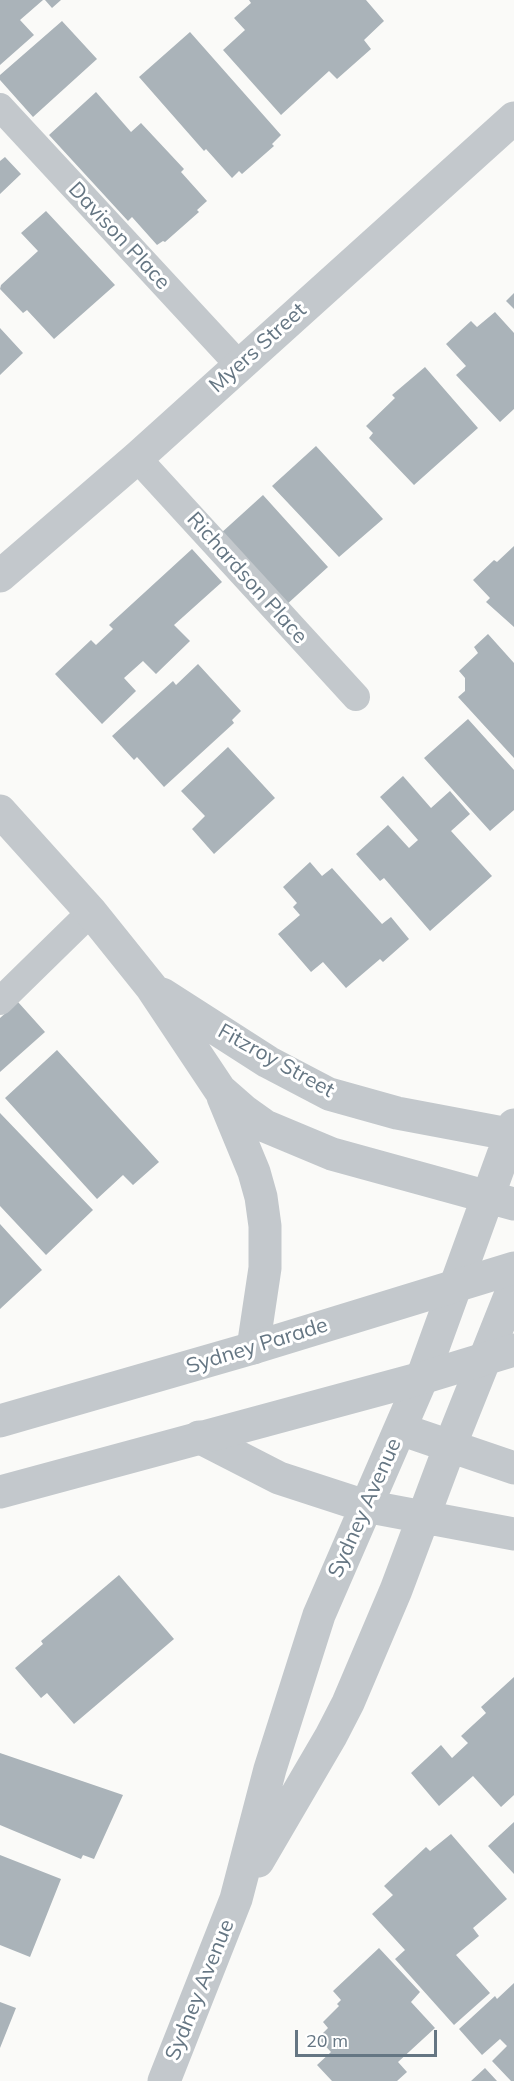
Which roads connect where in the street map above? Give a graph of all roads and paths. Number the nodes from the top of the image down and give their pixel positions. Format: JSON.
{"nodes":[{"id":1,"x":0,"y":107,"type":"edge"},
{"id":2,"x":514,"y":118,"type":"edge"},
{"id":3,"x":239,"y":365,"type":"junction"},
{"id":4,"x":137,"y":458,"type":"junction"},
{"id":5,"x":0,"y":576,"type":"edge"},
{"id":6,"x":356,"y":697,"type":"dead end"},
{"id":7,"x":0,"y":811,"type":"edge"},
{"id":8,"x":91,"y":912,"type":"junction"},
{"id":9,"x":152,"y":988,"type":"junction"},
{"id":10,"x":0,"y":1001,"type":"edge"},
{"id":11,"x":220,"y":1090,"type":"junction"},
{"id":12,"x":513,"y":1131,"type":"edge"},
{"id":13,"x":500,"y":1201,"type":"edge"},
{"id":14,"x":514,"y":1269,"type":"edge"},
{"id":15,"x":457,"y":1286,"type":"junction"},
{"id":16,"x":514,"y":1286,"type":"edge"},
{"id":17,"x":252,"y":1348,"type":"junction"},
{"id":18,"x":499,"y":1354,"type":"edge"},
{"id":19,"x":422,"y":1378,"type":"junction"},
{"id":20,"x":0,"y":1421,"type":"edge"},
{"id":21,"x":400,"y":1429,"type":"junction"},
{"id":22,"x":199,"y":1437,"type":"junction"},
{"id":23,"x":450,"y":1446,"type":"junction"},
{"id":24,"x":514,"y":1468,"type":"edge"},
{"id":25,"x":0,"y":1492,"type":"edge"},
{"id":26,"x":364,"y":1506,"type":"junction"},
{"id":27,"x":425,"y":1517,"type":"junction"},
{"id":28,"x":514,"y":1534,"type":"edge"},
{"id":29,"x":236,"y":1899,"type":"junction"},
{"id":30,"x":164,"y":2081,"type":"edge"}],
"edges":[{"from":1,"to":3,"type":"lane","name":"Davison Place"},
{"from":2,"to":3,"type":"street","name":"Myers Street"},
{"from":3,"to":4,"type":"street","name":"Myers Street"},
{"from":4,"to":5,"type":"street","name":"Myers Street"},
{"from":4,"to":6,"type":"lane","name":"Richardson Place"},
{"from":7,"to":8,"type":"street","name":"Fitzroy Street"},
{"from":8,"to":9,"type":"street","name":"Fitzroy Street"},
{"from":8,"to":10,"type":"lane"},
{"from":9,"to":11,"type":"street","name":"Fitzroy Street"},
{"from":9,"to":12,"type":"street","name":"Fitzroy Street"},
{"from":11,"to":13,"type":"street","name":"Fitzroy Street"},
{"from":11,"to":17,"type":"street","name":"Fitzroy Street"},
{"from":12,"to":13,"type":"street","name":"Sydney Avenue"},
{"from":13,"to":15,"type":"street","name":"Sydney Avenue"},
{"from":14,"to":15,"type":"street","name":"Sydney Parade"},
{"from":15,"to":17,"type":"street","name":"Sydney Parade"},
{"from":15,"to":19,"type":"street","name":"Sydney Avenue"},
{"from":16,"to":18,"type":"street","name":"Sydney Avenue"},
{"from":17,"to":20,"type":"street","name":"Sydney Parade"},
{"from":18,"to":19,"type":"street"},
{"from":18,"to":23,"type":"street","name":"Sydney Avenue"},
{"from":19,"to":21,"type":"street","name":"Sydney Avenue"},
{"from":19,"to":22,"type":"street"},
{"from":21,"to":23,"type":"street"},
{"from":21,"to":26,"type":"street","name":"Sydney Avenue"},
{"from":22,"to":25,"type":"street"},
{"from":22,"to":26,"type":"street"},
{"from":23,"to":24,"type":"street"},
{"from":23,"to":27,"type":"street","name":"Sydney Avenue"},
{"from":26,"to":27,"type":"street"},
{"from":26,"to":29,"type":"street","name":"Sydney Avenue"},
{"from":27,"to":28,"type":"street"},
{"from":27,"to":29,"type":"street","name":"Sydney Avenue"},
{"from":29,"to":30,"type":"street","name":"Sydney Avenue"}]}
